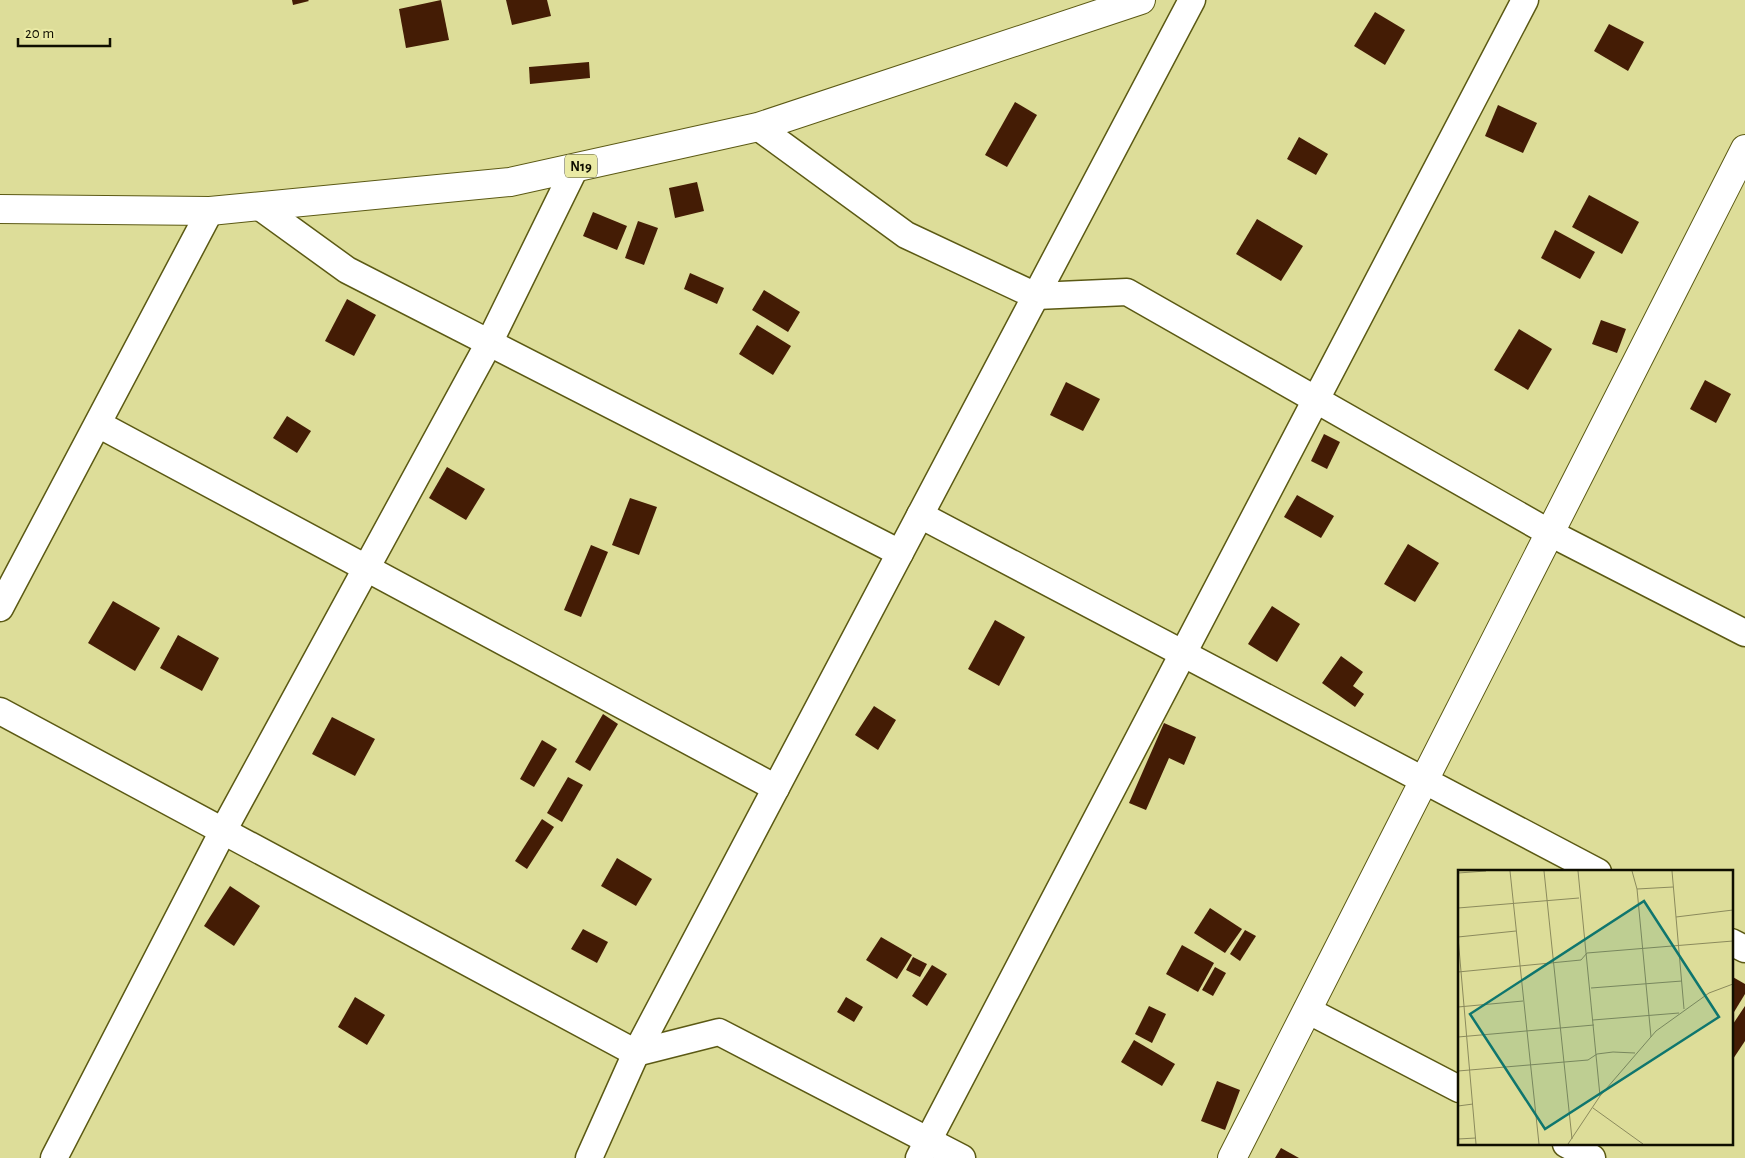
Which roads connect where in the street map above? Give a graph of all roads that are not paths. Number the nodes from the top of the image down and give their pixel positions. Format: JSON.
{"nodes":[{"id":1,"x":1141,"y":0,"type":"edge"},
{"id":2,"x":1192,"y":0,"type":"edge"},
{"id":3,"x":1525,"y":0,"type":"edge"},
{"id":4,"x":758,"y":126,"type":"junction"},
{"id":5,"x":1745,"y":150,"type":"edge"},
{"id":6,"x":575,"y":168,"type":"junction"},
{"id":7,"x":260,"y":206,"type":"junction"},
{"id":8,"x":0,"y":209,"type":"edge"},
{"id":9,"x":210,"y":211,"type":"junction"},
{"id":10,"x":1036,"y":296,"type":"junction"},
{"id":11,"x":489,"y":343,"type":"junction"},
{"id":12,"x":1316,"y":400,"type":"junction"},
{"id":13,"x":98,"y":424,"type":"junction"},
{"id":14,"x":920,"y":515,"type":"junction"},
{"id":15,"x":1550,"y":534,"type":"junction"},
{"id":16,"x":900,"y":553,"type":"junction"},
{"id":17,"x":366,"y":568,"type":"junction"},
{"id":18,"x":0,"y":608,"type":"edge"},
{"id":19,"x":1745,"y":633,"type":"edge"},
{"id":20,"x":1183,"y":654,"type":"junction"},
{"id":21,"x":0,"y":711,"type":"edge"},
{"id":22,"x":1424,"y":780,"type":"junction"},
{"id":23,"x":776,"y":788,"type":"junction"},
{"id":24,"x":223,"y":831,"type":"junction"},
{"id":25,"x":1594,"y":870,"type":"edge"},
{"id":26,"x":1732,"y":942,"type":"edge"},
{"id":27,"x":1745,"y":949,"type":"edge"},
{"id":28,"x":1307,"y":1010,"type":"junction"},
{"id":29,"x":636,"y":1054,"type":"junction"},
{"id":30,"x":1458,"y":1087,"type":"edge"},
{"id":31,"x":1570,"y":1146,"type":"edge"},
{"id":32,"x":924,"y":1149,"type":"edge"},
{"id":33,"x":54,"y":1158,"type":"edge"},
{"id":34,"x":589,"y":1158,"type":"edge"},
{"id":35,"x":962,"y":1158,"type":"edge"},
{"id":36,"x":1232,"y":1158,"type":"edge"},
{"id":37,"x":1592,"y":1158,"type":"edge"}],
"edges":[{"from":1,"to":4,"type":"main road","number":"N19"},
{"from":2,"to":10,"type":"street"},
{"from":3,"to":12,"type":"street"},
{"from":4,"to":6,"type":"main road","number":"N19"},
{"from":4,"to":10,"type":"street"},
{"from":5,"to":15,"type":"main road"},
{"from":6,"to":7,"type":"main road","number":"N19"},
{"from":6,"to":11,"type":"street"},
{"from":7,"to":9,"type":"main road","number":"N19"},
{"from":7,"to":11,"type":"street"},
{"from":8,"to":9,"type":"main road","number":"N19"},
{"from":9,"to":13,"type":"street"},
{"from":10,"to":12,"type":"street"},
{"from":10,"to":14,"type":"street"},
{"from":11,"to":16,"type":"street"},
{"from":11,"to":17,"type":"street"},
{"from":12,"to":15,"type":"street"},
{"from":12,"to":20,"type":"street"},
{"from":13,"to":17,"type":"street"},
{"from":13,"to":18,"type":"street"},
{"from":14,"to":16,"type":"street"},
{"from":14,"to":20,"type":"street"},
{"from":15,"to":19,"type":"street"},
{"from":15,"to":22,"type":"main road"},
{"from":16,"to":23,"type":"street"},
{"from":17,"to":23,"type":"street"},
{"from":17,"to":24,"type":"street"},
{"from":20,"to":22,"type":"street"},
{"from":20,"to":32,"type":"street"},
{"from":21,"to":24,"type":"street"},
{"from":22,"to":25,"type":"street"},
{"from":22,"to":28,"type":"main road"},
{"from":23,"to":29,"type":"street"},
{"from":24,"to":29,"type":"street"},
{"from":24,"to":33,"type":"street"},
{"from":26,"to":27,"type":"street"},
{"from":28,"to":30,"type":"street"},
{"from":28,"to":36,"type":"main road"},
{"from":29,"to":32,"type":"street"},
{"from":29,"to":34,"type":"street"},
{"from":31,"to":37,"type":"street"},
{"from":32,"to":35,"type":"street"}]}
